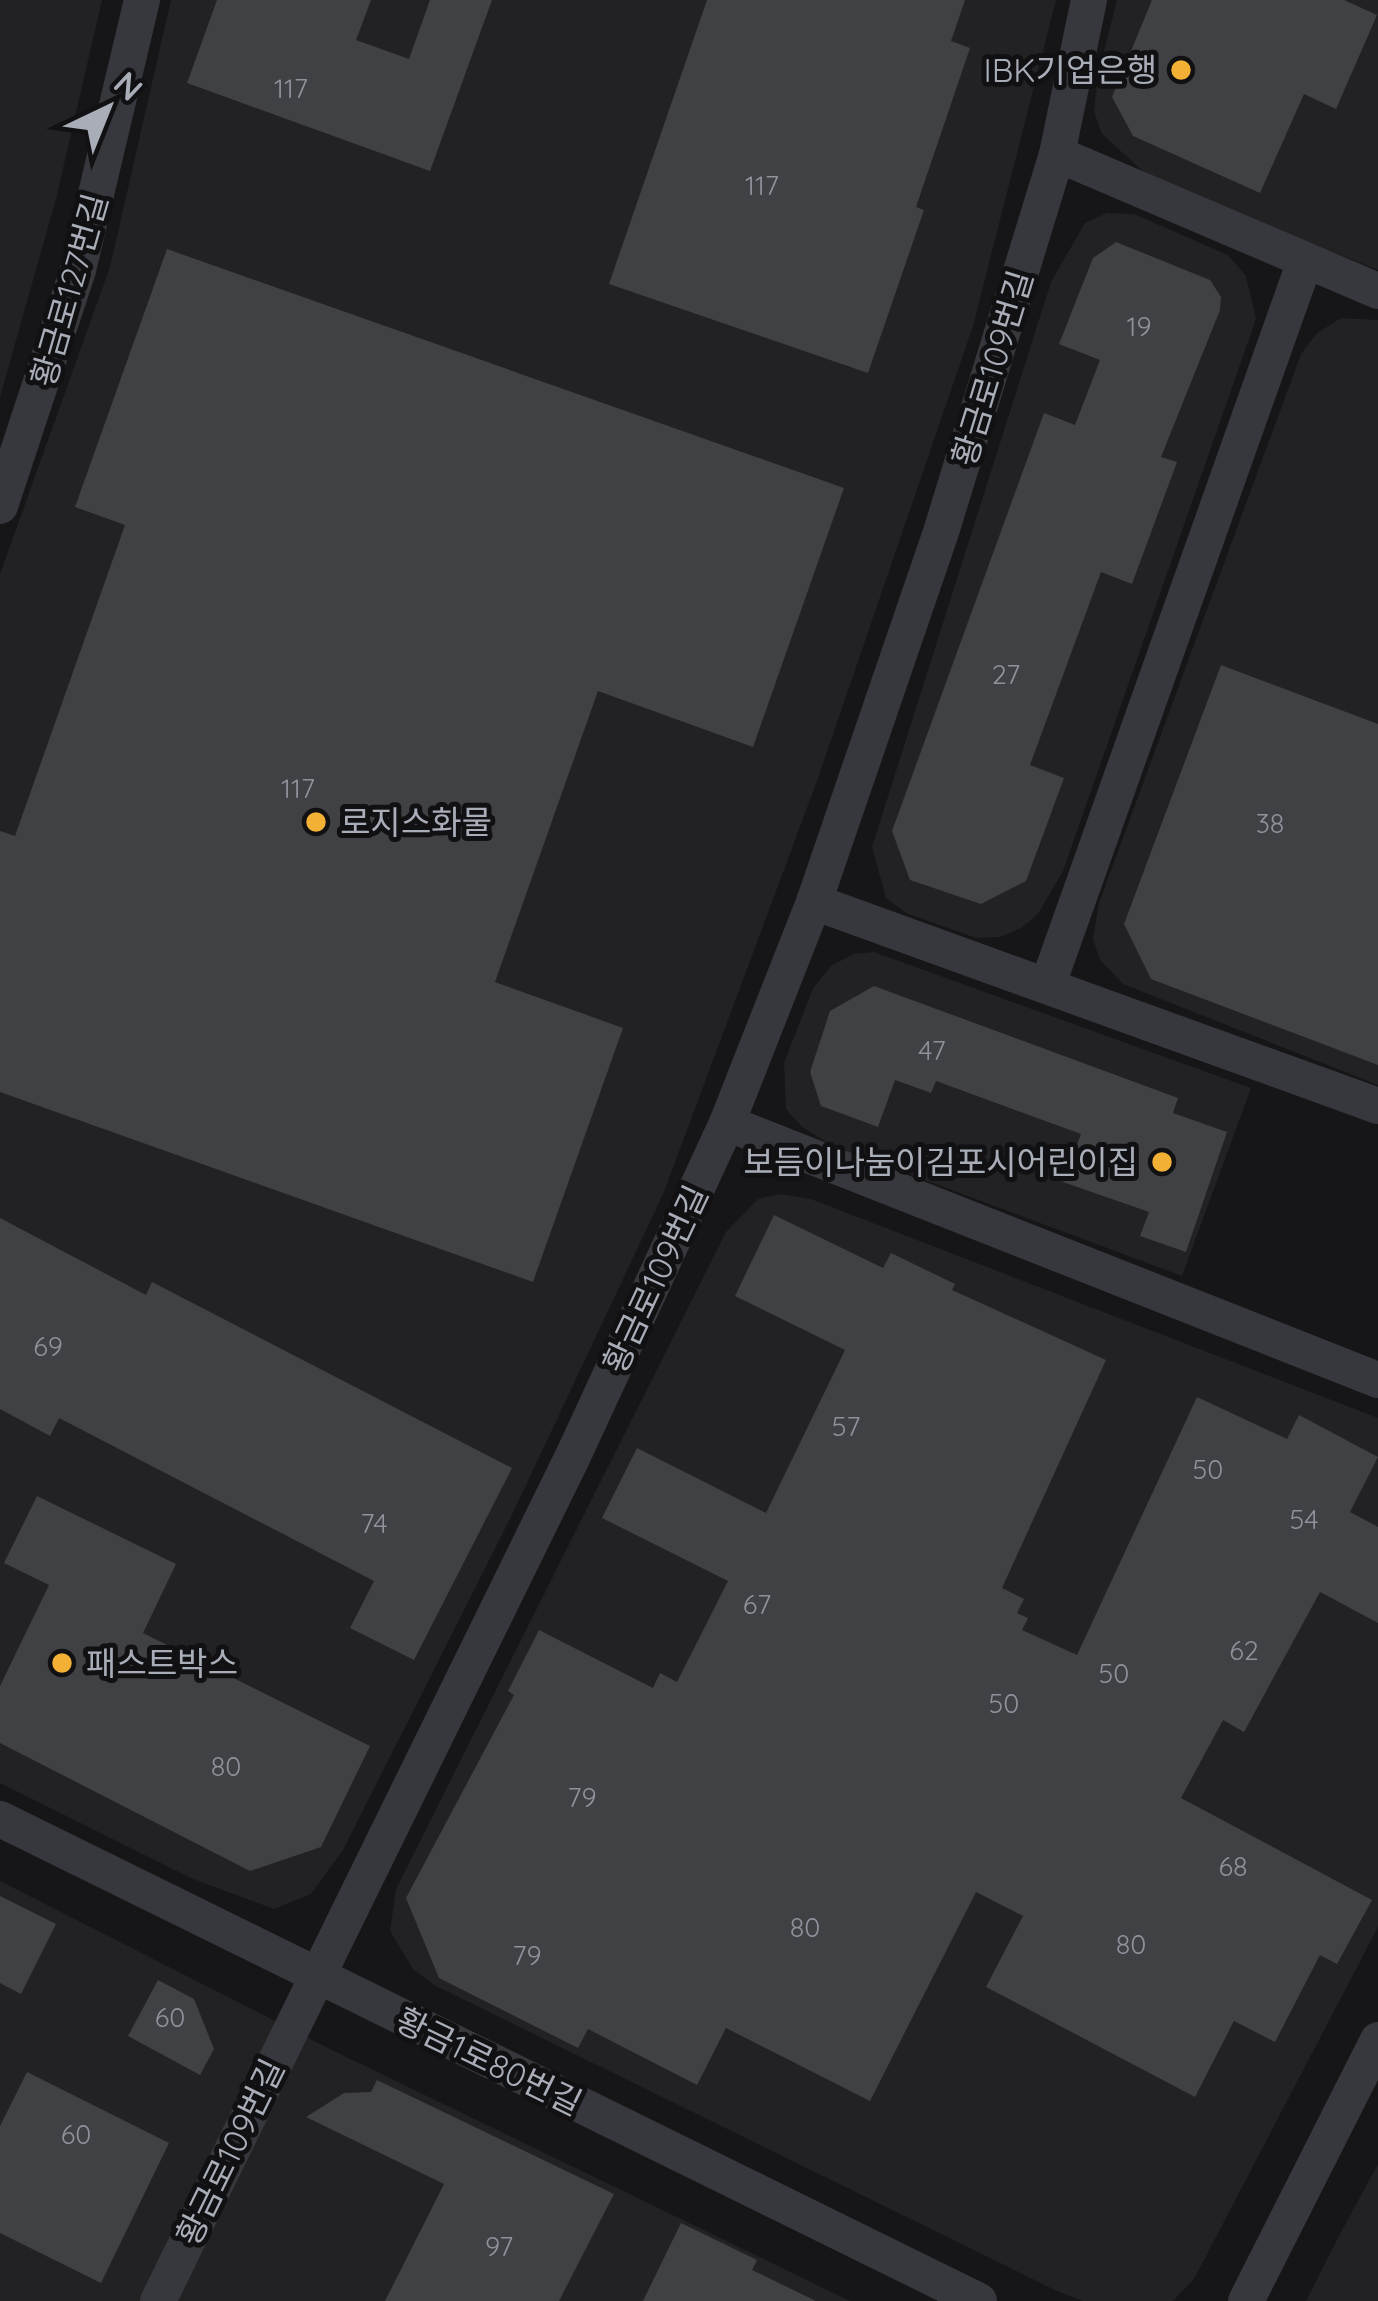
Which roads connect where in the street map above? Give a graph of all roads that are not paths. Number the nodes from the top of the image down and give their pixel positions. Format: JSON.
{"nodes":[{"id":1,"x":142,"y":0,"type":"edge"},
{"id":2,"x":1089,"y":0,"type":"edge"},
{"id":3,"x":1057,"y":154,"type":"junction"},
{"id":4,"x":1306,"y":261,"type":"junction"},
{"id":5,"x":1378,"y":291,"type":"edge"},
{"id":6,"x":0,"y":506,"type":"edge"},
{"id":7,"x":814,"y":902,"type":"junction"},
{"id":8,"x":1048,"y":984,"type":"junction"},
{"id":9,"x":1378,"y":1106,"type":"edge"},
{"id":10,"x":727,"y":1124,"type":"junction"},
{"id":11,"x":1378,"y":1380,"type":"edge"},
{"id":12,"x":0,"y":1819,"type":"edge"},
{"id":13,"x":315,"y":1976,"type":"junction"},
{"id":14,"x":1378,"y":2040,"type":"edge"},
{"id":15,"x":158,"y":2301,"type":"edge"},
{"id":16,"x":979,"y":2301,"type":"edge"},
{"id":17,"x":1246,"y":2301,"type":"edge"}],
"edges":[{"from":1,"to":6,"type":"street","name":"황금로127번길"},
{"from":2,"to":3,"type":"street","name":"황금로109번길"},
{"from":3,"to":4,"type":"street"},
{"from":3,"to":7,"type":"street","name":"황금로109번길"},
{"from":4,"to":5,"type":"street"},
{"from":4,"to":8,"type":"street"},
{"from":7,"to":8,"type":"street"},
{"from":7,"to":10,"type":"street","name":"황금로109번길"},
{"from":8,"to":9,"type":"street"},
{"from":10,"to":11,"type":"street"},
{"from":10,"to":13,"type":"street","name":"황금로109번길"},
{"from":12,"to":13,"type":"street","name":"황금1로80번길"},
{"from":13,"to":15,"type":"street","name":"황금로109번길"},
{"from":13,"to":16,"type":"street","name":"황금1로80번길"},
{"from":14,"to":17,"type":"street"}]}
